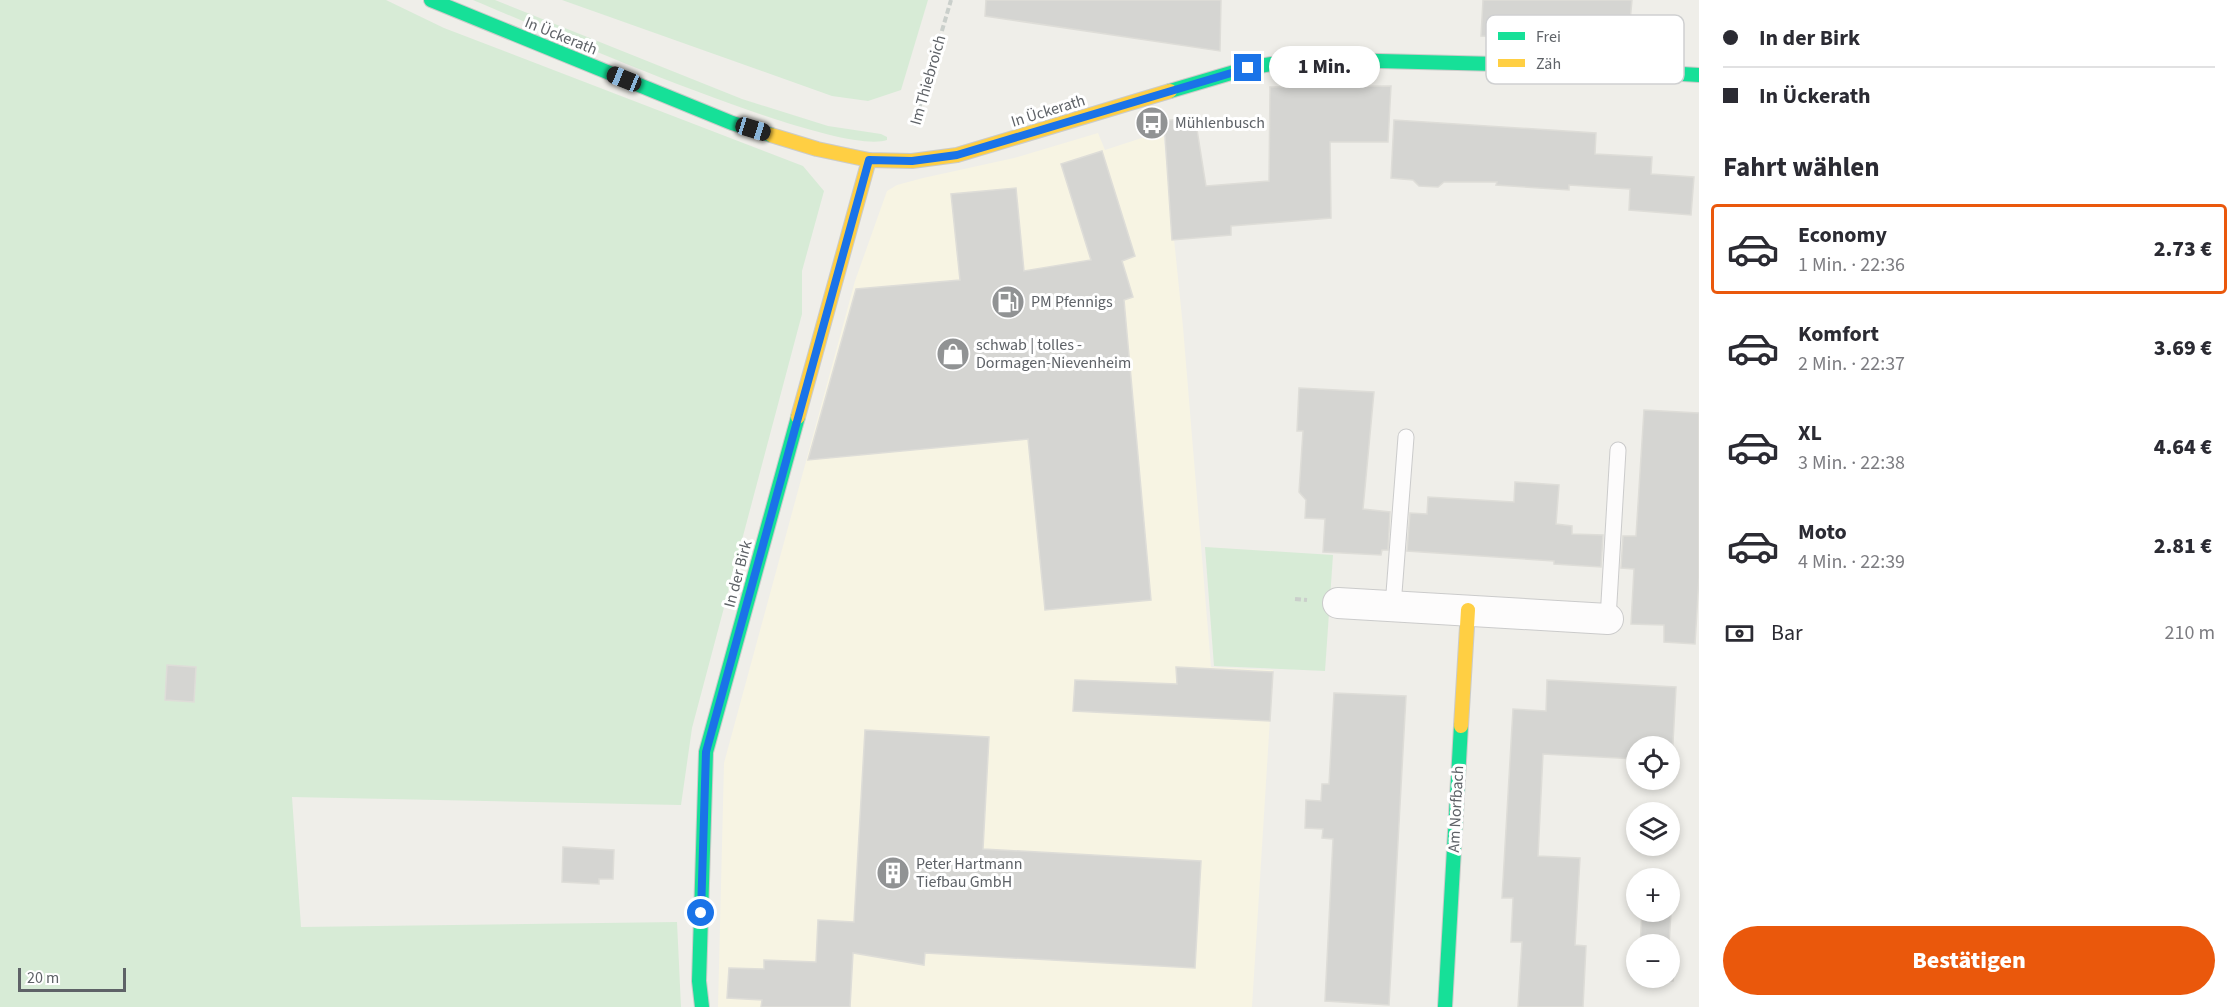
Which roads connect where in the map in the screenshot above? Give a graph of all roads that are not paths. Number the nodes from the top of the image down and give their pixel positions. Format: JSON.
{"nodes":[{"id":1,"x":430,"y":0,"type":"edge"},
{"id":2,"x":1486,"y":64,"type":"edge"},
{"id":3,"x":1684,"y":74,"type":"edge"},
{"id":4,"x":1699,"y":75,"type":"edge"},
{"id":5,"x":869,"y":160,"type":"junction"},
{"id":6,"x":1406,"y":437,"type":"dead end"},
{"id":7,"x":1618,"y":450,"type":"dead end"},
{"id":8,"x":1338,"y":603,"type":"dead end"},
{"id":9,"x":1393,"y":606,"type":"junction"},
{"id":10,"x":1468,"y":610,"type":"junction"},
{"id":11,"x":1608,"y":620,"type":"joint"},
{"id":12,"x":702,"y":1007,"type":"edge"},
{"id":13,"x":1445,"y":1007,"type":"edge"}],
"edges":[{"from":1,"to":5,"type":"main road","name":"In Ückerath"},
{"from":2,"to":5,"type":"main road","name":"In Ückerath"},
{"from":3,"to":4,"type":"main road","name":"In Ückerath"},
{"from":5,"to":12,"type":"main road","name":"In der Birk"},
{"from":6,"to":9,"type":"lane"},
{"from":7,"to":11,"type":"lane"},
{"from":8,"to":9,"type":"street"},
{"from":9,"to":10,"type":"street"},
{"from":10,"to":11,"type":"street"},
{"from":10,"to":13,"type":"main road","name":"Am Norfbach"}]}
